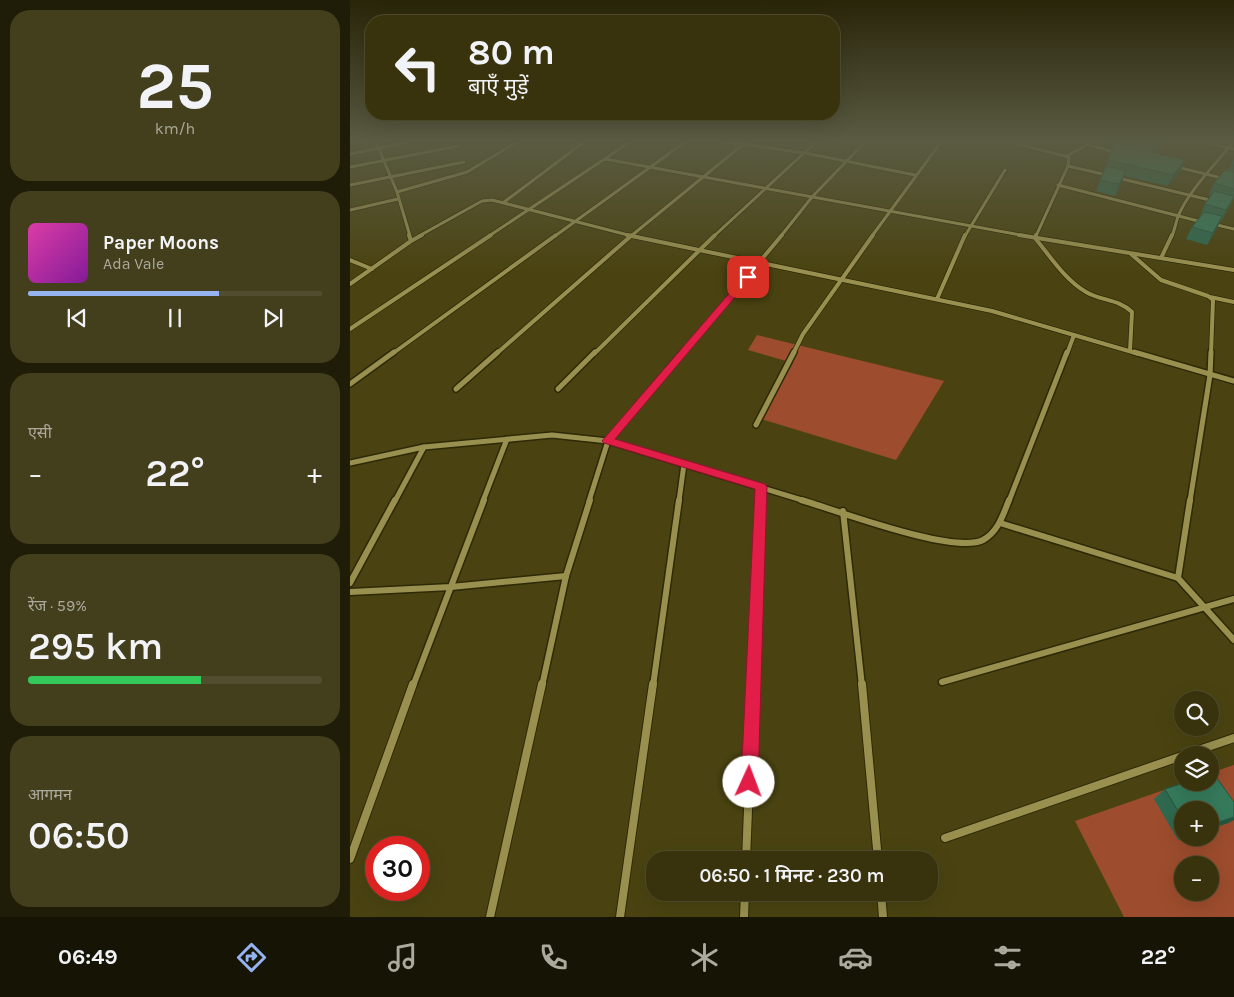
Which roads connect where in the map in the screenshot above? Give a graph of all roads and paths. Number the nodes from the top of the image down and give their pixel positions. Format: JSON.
{"nodes":[{"id":1,"x":394,"y":185,"type":"edge"},
{"id":2,"x":422,"y":185,"type":"edge"},
{"id":3,"x":527,"y":185,"type":"edge"},
{"id":4,"x":568,"y":185,"type":"edge"},
{"id":5,"x":626,"y":185,"type":"edge"},
{"id":6,"x":693,"y":185,"type":"edge"},
{"id":7,"x":749,"y":185,"type":"edge"},
{"id":8,"x":771,"y":185,"type":"edge"},
{"id":9,"x":824,"y":185,"type":"edge"},
{"id":10,"x":908,"y":185,"type":"edge"},
{"id":11,"x":996,"y":185,"type":"edge"},
{"id":12,"x":1058,"y":185,"type":"joint"},
{"id":13,"x":1145,"y":185,"type":"edge"},
{"id":14,"x":1200,"y":185,"type":"edge"},
{"id":15,"x":768,"y":188,"type":"junction"},
{"id":16,"x":397,"y":192,"type":"junction"},
{"id":17,"x":1191,"y":196,"type":"junction"},
{"id":18,"x":812,"y":197,"type":"junction"},
{"id":19,"x":398,"y":198,"type":"junction"},
{"id":20,"x":504,"y":202,"type":"junction"},
{"id":21,"x":1217,"y":202,"type":"edge"},
{"id":22,"x":350,"y":210,"type":"edge"},
{"id":23,"x":529,"y":211,"type":"junction"},
{"id":24,"x":889,"y":211,"type":"junction"},
{"id":25,"x":1178,"y":216,"type":"junction"},
{"id":26,"x":574,"y":222,"type":"junction"},
{"id":27,"x":972,"y":226,"type":"junction"},
{"id":28,"x":1234,"y":228,"type":"edge"},
{"id":29,"x":631,"y":236,"type":"junction"},
{"id":30,"x":1035,"y":238,"type":"junction"},
{"id":31,"x":411,"y":241,"type":"junction"},
{"id":32,"x":700,"y":250,"type":"junction"},
{"id":33,"x":1131,"y":254,"type":"junction"},
{"id":34,"x":1161,"y":258,"type":"junction"},
{"id":35,"x":350,"y":260,"type":"edge"},
{"id":36,"x":761,"y":261,"type":"junction"},
{"id":37,"x":372,"y":269,"type":"junction"},
{"id":38,"x":1234,"y":270,"type":"edge"},
{"id":39,"x":842,"y":279,"type":"junction"},
{"id":40,"x":350,"y":284,"type":"edge"},
{"id":41,"x":1210,"y":297,"type":"junction"},
{"id":42,"x":937,"y":299,"type":"junction"},
{"id":43,"x":1234,"y":302,"type":"edge"},
{"id":44,"x":350,"y":329,"type":"edge"},
{"id":45,"x":1074,"y":335,"type":"junction"},
{"id":46,"x":1130,"y":350,"type":"junction"},
{"id":47,"x":1210,"y":375,"type":"junction"},
{"id":48,"x":1234,"y":381,"type":"edge"},
{"id":49,"x":350,"y":384,"type":"edge"},
{"id":50,"x":558,"y":389,"type":"dead end"},
{"id":51,"x":456,"y":390,"type":"dead end"},
{"id":52,"x":756,"y":425,"type":"dead end"},
{"id":53,"x":507,"y":439,"type":"junction"},
{"id":54,"x":608,"y":441,"type":"junction"},
{"id":55,"x":424,"y":446,"type":"junction"},
{"id":56,"x":350,"y":463,"type":"edge"},
{"id":57,"x":684,"y":464,"type":"junction"},
{"id":58,"x":761,"y":487,"type":"junction"},
{"id":59,"x":843,"y":511,"type":"junction"},
{"id":60,"x":1000,"y":523,"type":"junction"},
{"id":61,"x":566,"y":576,"type":"junction"},
{"id":62,"x":1178,"y":578,"type":"junction"},
{"id":63,"x":350,"y":583,"type":"edge"},
{"id":64,"x":451,"y":587,"type":"junction"},
{"id":65,"x":350,"y":592,"type":"edge"},
{"id":66,"x":1234,"y":599,"type":"edge"},
{"id":67,"x":1206,"y":608,"type":"junction"},
{"id":68,"x":1234,"y":640,"type":"edge"},
{"id":69,"x":942,"y":682,"type":"dead end"},
{"id":70,"x":1234,"y":738,"type":"edge"},
{"id":71,"x":1210,"y":746,"type":"edge"},
{"id":72,"x":1174,"y":758,"type":"edge"},
{"id":73,"x":945,"y":838,"type":"dead end"},
{"id":74,"x":746,"y":851,"type":"edge"},
{"id":75,"x":877,"y":851,"type":"edge"},
{"id":76,"x":350,"y":859,"type":"edge"},
{"id":77,"x":745,"y":901,"type":"edge"},
{"id":78,"x":882,"y":901,"type":"edge"},
{"id":79,"x":490,"y":917,"type":"edge"},
{"id":80,"x":620,"y":917,"type":"edge"},
{"id":81,"x":744,"y":917,"type":"edge"},
{"id":82,"x":883,"y":917,"type":"edge"}],
"edges":[{"from":1,"to":16,"type":"street"},
{"from":2,"to":16,"type":"street"},
{"from":3,"to":20,"type":"street"},
{"from":4,"to":23,"type":"street"},
{"from":5,"to":26,"type":"street"},
{"from":6,"to":29,"type":"street"},
{"from":7,"to":15,"type":"street"},
{"from":8,"to":15,"type":"street"},
{"from":9,"to":18,"type":"street"},
{"from":10,"to":24,"type":"street"},
{"from":11,"to":27,"type":"street"},
{"from":12,"to":25,"type":"street"},
{"from":12,"to":30,"type":"street"},
{"from":13,"to":17,"type":"street"},
{"from":14,"to":17,"type":"street"},
{"from":15,"to":18,"type":"street"},
{"from":15,"to":32,"type":"street"},
{"from":16,"to":19,"type":"street"},
{"from":17,"to":21,"type":"street"},
{"from":17,"to":25,"type":"street"},
{"from":18,"to":24,"type":"street"},
{"from":18,"to":36,"type":"street"},
{"from":19,"to":22,"type":"street"},
{"from":19,"to":31,"type":"street"},
{"from":20,"to":23,"type":"street"},
{"from":20,"to":31,"type":"street"},
{"from":23,"to":26,"type":"street"},
{"from":23,"to":44,"type":"street"},
{"from":24,"to":27,"type":"street"},
{"from":24,"to":39,"type":"street"},
{"from":25,"to":28,"type":"street"},
{"from":25,"to":34,"type":"street"},
{"from":26,"to":29,"type":"street"},
{"from":26,"to":49,"type":"street"},
{"from":27,"to":30,"type":"street"},
{"from":27,"to":42,"type":"street"},
{"from":29,"to":32,"type":"street"},
{"from":29,"to":51,"type":"street"},
{"from":30,"to":33,"type":"street"},
{"from":30,"to":46,"type":"street"},
{"from":31,"to":37,"type":"street"},
{"from":32,"to":36,"type":"street"},
{"from":32,"to":50,"type":"street"},
{"from":33,"to":34,"type":"street"},
{"from":33,"to":41,"type":"street"},
{"from":34,"to":38,"type":"street"},
{"from":35,"to":37,"type":"street"},
{"from":36,"to":39,"type":"street"},
{"from":36,"to":54,"type":"street"},
{"from":37,"to":40,"type":"street"},
{"from":39,"to":42,"type":"street"},
{"from":39,"to":52,"type":"street"},
{"from":41,"to":43,"type":"street"},
{"from":41,"to":47,"type":"street"},
{"from":42,"to":45,"type":"street"},
{"from":45,"to":46,"type":"street"},
{"from":45,"to":60,"type":"street"},
{"from":46,"to":47,"type":"street"},
{"from":47,"to":48,"type":"street"},
{"from":47,"to":62,"type":"street"},
{"from":53,"to":54,"type":"street"},
{"from":53,"to":55,"type":"street"},
{"from":53,"to":64,"type":"street"},
{"from":54,"to":57,"type":"street"},
{"from":54,"to":61,"type":"street"},
{"from":55,"to":56,"type":"street"},
{"from":55,"to":63,"type":"street"},
{"from":57,"to":58,"type":"street"},
{"from":57,"to":80,"type":"street"},
{"from":58,"to":59,"type":"street"},
{"from":58,"to":74,"type":"street"},
{"from":59,"to":60,"type":"street"},
{"from":59,"to":75,"type":"street"},
{"from":60,"to":62,"type":"street"},
{"from":61,"to":64,"type":"street"},
{"from":61,"to":79,"type":"street"},
{"from":62,"to":67,"type":"street"},
{"from":64,"to":65,"type":"street"},
{"from":64,"to":76,"type":"street"},
{"from":66,"to":67,"type":"street"},
{"from":67,"to":68,"type":"street"},
{"from":67,"to":69,"type":"street"},
{"from":70,"to":71,"type":"street"},
{"from":72,"to":73,"type":"street"},
{"from":77,"to":81,"type":"street"},
{"from":78,"to":82,"type":"street"}]}
